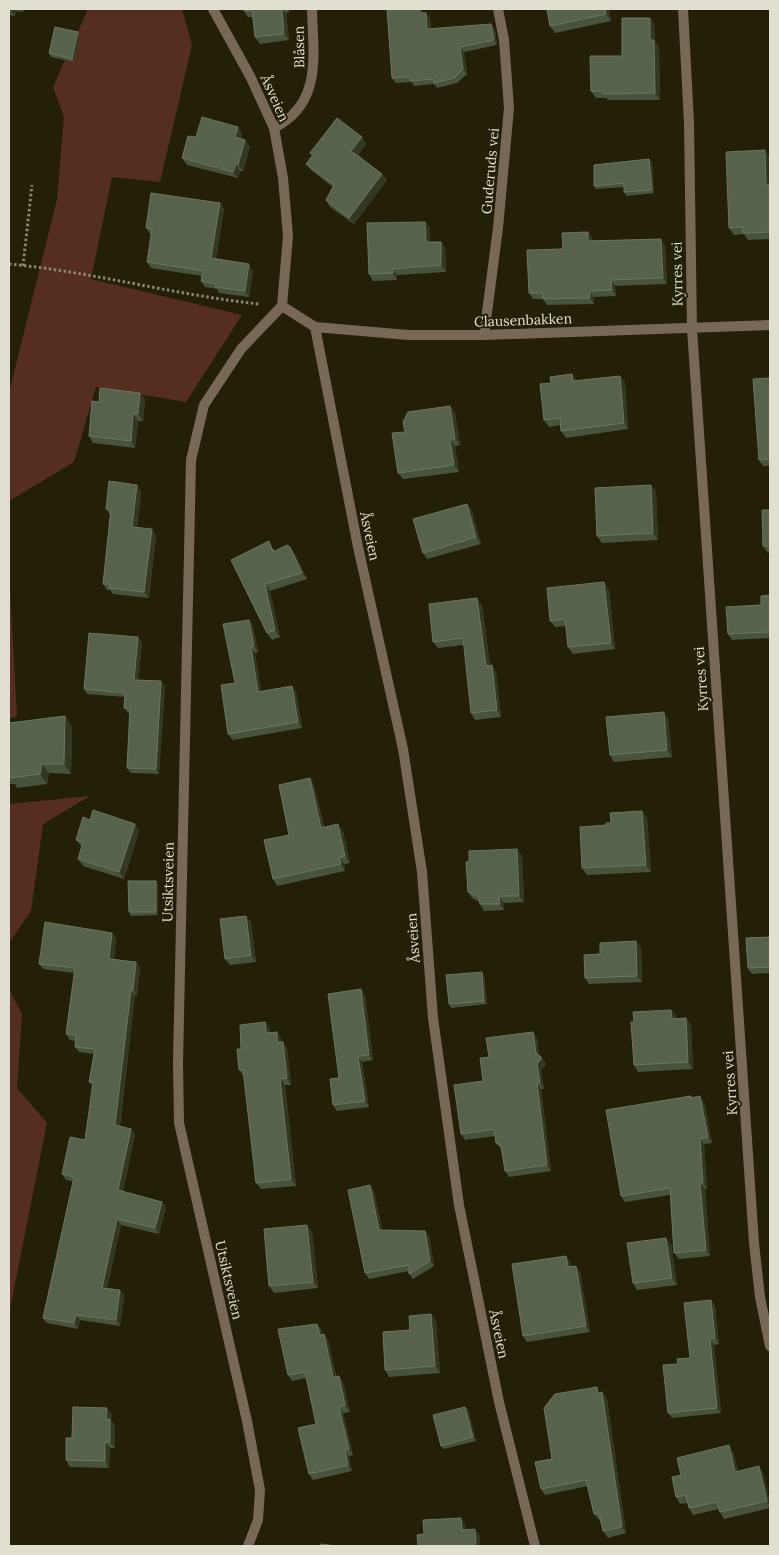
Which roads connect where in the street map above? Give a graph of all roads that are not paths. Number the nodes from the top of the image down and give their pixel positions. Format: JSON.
{"nodes":[{"id":1,"x":213,"y":9,"type":"edge"},
{"id":2,"x":312,"y":9,"type":"edge"},
{"id":3,"x":498,"y":9,"type":"edge"},
{"id":4,"x":683,"y":9,"type":"edge"},
{"id":5,"x":274,"y":128,"type":"junction"},
{"id":6,"x":282,"y":306,"type":"junction"},
{"id":7,"x":770,"y":326,"type":"edge"},
{"id":8,"x":316,"y":327,"type":"junction"},
{"id":9,"x":692,"y":329,"type":"junction"},
{"id":10,"x":484,"y":335,"type":"junction"},
{"id":11,"x":770,"y":1346,"type":"edge"},
{"id":12,"x":248,"y":1546,"type":"edge"},
{"id":13,"x":535,"y":1546,"type":"edge"}],
"edges":[{"from":1,"to":5,"type":"street","name":"Åsveien"},
{"from":2,"to":5,"type":"street","name":"Blåsen"},
{"from":3,"to":10,"type":"street","name":"Guderuds vei"},
{"from":4,"to":9,"type":"street","name":"Kyrres vei"},
{"from":5,"to":6,"type":"street","name":"Åsveien"},
{"from":6,"to":8,"type":"street","name":"Clausenbakken"},
{"from":6,"to":12,"type":"street","name":"Utsiktsveien"},
{"from":7,"to":9,"type":"street","name":"Clausenbakken"},
{"from":8,"to":10,"type":"street","name":"Clausenbakken"},
{"from":8,"to":13,"type":"street","name":"Åsveien"},
{"from":9,"to":10,"type":"street","name":"Clausenbakken"},
{"from":9,"to":11,"type":"street","name":"Kyrres vei"}]}
